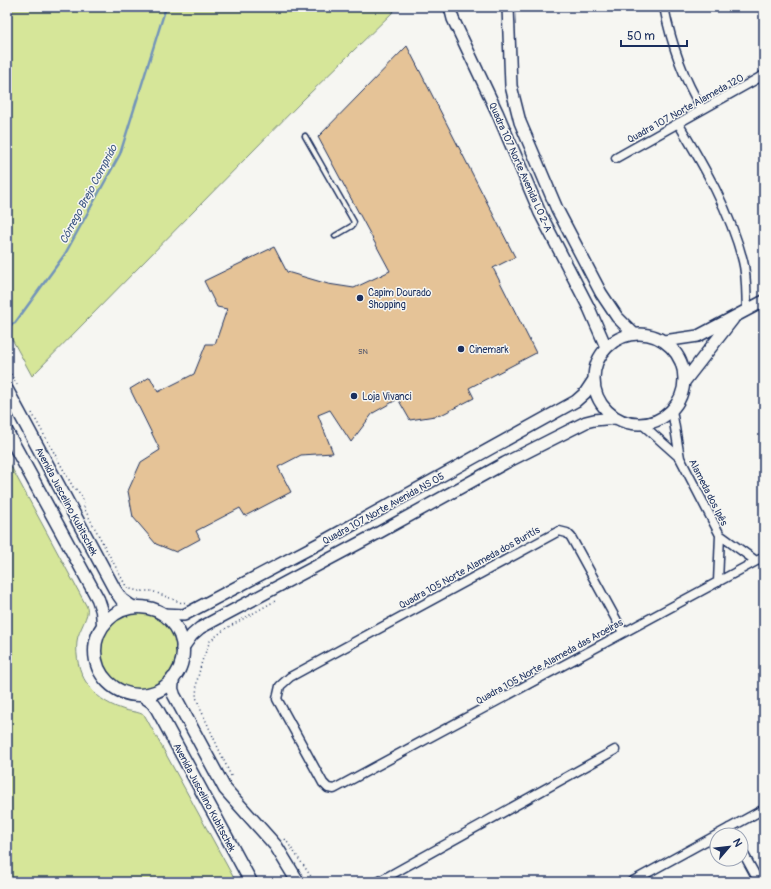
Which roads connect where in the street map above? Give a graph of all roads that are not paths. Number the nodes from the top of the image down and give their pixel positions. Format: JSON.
{"nodes":[{"id":1,"x":450,"y":7,"type":"edge"},
{"id":2,"x":508,"y":7,"type":"edge"},
{"id":3,"x":664,"y":7,"type":"edge"},
{"id":4,"x":764,"y":75,"type":"edge"},
{"id":5,"x":702,"y":109,"type":"junction"},
{"id":6,"x":678,"y":123,"type":"junction"},
{"id":7,"x":305,"y":136,"type":"dead end"},
{"id":8,"x":616,"y":158,"type":"dead end"},
{"id":9,"x":335,"y":236,"type":"dead end"},
{"id":10,"x":764,"y":301,"type":"edge"},
{"id":11,"x":747,"y":310,"type":"junction"},
{"id":12,"x":735,"y":317,"type":"junction"},
{"id":13,"x":634,"y":334,"type":"junction"},
{"id":14,"x":664,"y":341,"type":"junction"},
{"id":15,"x":606,"y":347,"type":"junction"},
{"id":16,"x":593,"y":381,"type":"junction"},
{"id":17,"x":684,"y":382,"type":"junction"},
{"id":18,"x":7,"y":390,"type":"edge"},
{"id":19,"x":672,"y":410,"type":"junction"},
{"id":20,"x":615,"y":418,"type":"junction"},
{"id":21,"x":643,"y":425,"type":"junction"},
{"id":22,"x":7,"y":432,"type":"edge"},
{"id":23,"x":680,"y":458,"type":"junction"},
{"id":24,"x":720,"y":535,"type":"junction"},
{"id":25,"x":760,"y":559,"type":"edge"},
{"id":26,"x":718,"y":582,"type":"junction"},
{"id":27,"x":132,"y":607,"type":"junction"},
{"id":28,"x":163,"y":614,"type":"junction"},
{"id":29,"x":104,"y":624,"type":"junction"},
{"id":30,"x":623,"y":632,"type":"junction"},
{"id":31,"x":182,"y":649,"type":"junction"},
{"id":32,"x":173,"y":678,"type":"junction"},
{"id":33,"x":142,"y":695,"type":"junction"},
{"id":34,"x":616,"y":750,"type":"dead end"},
{"id":35,"x":344,"y":785,"type":"joint"},
{"id":36,"x":764,"y":809,"type":"edge"},
{"id":37,"x":737,"y":827,"type":"edge"},
{"id":38,"x":709,"y":842,"type":"edge"},
{"id":39,"x":749,"y":864,"type":"edge"},
{"id":40,"x":251,"y":882,"type":"edge"},
{"id":41,"x":298,"y":882,"type":"edge"},
{"id":42,"x":378,"y":882,"type":"edge"},
{"id":43,"x":631,"y":882,"type":"edge"},
{"id":44,"x":759,"y":882,"type":"edge"}],
"edges":[{"from":1,"to":15,"type":"street","name":"Quadra 107 Norte Avenida LO 2-A"},
{"from":2,"to":13,"type":"street","name":"Quadra 107 Norte Avenida LO 2-A"},
{"from":3,"to":5,"type":"street"},
{"from":4,"to":5,"type":"street","name":"Quadra 107 Norte Alameda 120"},
{"from":5,"to":6,"type":"street","name":"Quadra 107 Norte Alameda 120"},
{"from":6,"to":8,"type":"street","name":"Quadra 107 Norte Alameda 120"},
{"from":6,"to":11,"type":"street"},
{"from":7,"to":9,"type":"lane"},
{"from":10,"to":11,"type":"street"},
{"from":11,"to":12,"type":"street"},
{"from":12,"to":14,"type":"street"},
{"from":12,"to":17,"type":"street"},
{"from":13,"to":14,"type":"street"},
{"from":13,"to":15,"type":"street"},
{"from":14,"to":17,"type":"street"},
{"from":15,"to":16,"type":"street"},
{"from":16,"to":20,"type":"street"},
{"from":16,"to":28,"type":"street","name":"Quadra 107 Norte Avenida NS 05"},
{"from":17,"to":19,"type":"street"},
{"from":18,"to":27,"type":"main road","name":"Avenida Juscelino Kubitschek"},
{"from":19,"to":21,"type":"street"},
{"from":19,"to":23,"type":"street","name":"Alameda dos Ipês"},
{"from":20,"to":21,"type":"street"},
{"from":20,"to":31,"type":"street","name":"Quadra 107 Norte Avenida NS 05"},
{"from":21,"to":23,"type":"street","name":"Alameda dos Ipês"},
{"from":22,"to":29,"type":"main road","name":"Avenida Juscelino Kubitschek"},
{"from":23,"to":24,"type":"street","name":"Alameda dos Ipês"},
{"from":24,"to":25,"type":"street","name":"Alameda dos Ipês"},
{"from":24,"to":26,"type":"street","name":"Alameda dos Ipês"},
{"from":25,"to":26,"type":"street","name":"Quadra 105 Norte Alameda das Aroeiras"},
{"from":26,"to":30,"type":"street","name":"Quadra 105 Norte Alameda das Aroeiras"},
{"from":27,"to":28,"type":"main road"},
{"from":27,"to":29,"type":"main road"},
{"from":28,"to":31,"type":"main road"},
{"from":29,"to":33,"type":"main road"},
{"from":30,"to":35,"type":"street","name":"Quadra 105 Norte Alameda das Aroeiras"},
{"from":30,"to":35,"type":"street","name":"Quadra 105 Norte Alameda dos Buritís"},
{"from":31,"to":32,"type":"main road"},
{"from":32,"to":33,"type":"main road"},
{"from":32,"to":41,"type":"main road","name":"Avenida Juscelino Kubitschek"},
{"from":33,"to":40,"type":"main road","name":"Avenida Juscelino Kubitschek"},
{"from":34,"to":42,"type":"street"},
{"from":36,"to":37,"type":"street"},
{"from":38,"to":43,"type":"street"},
{"from":39,"to":44,"type":"street"}]}
